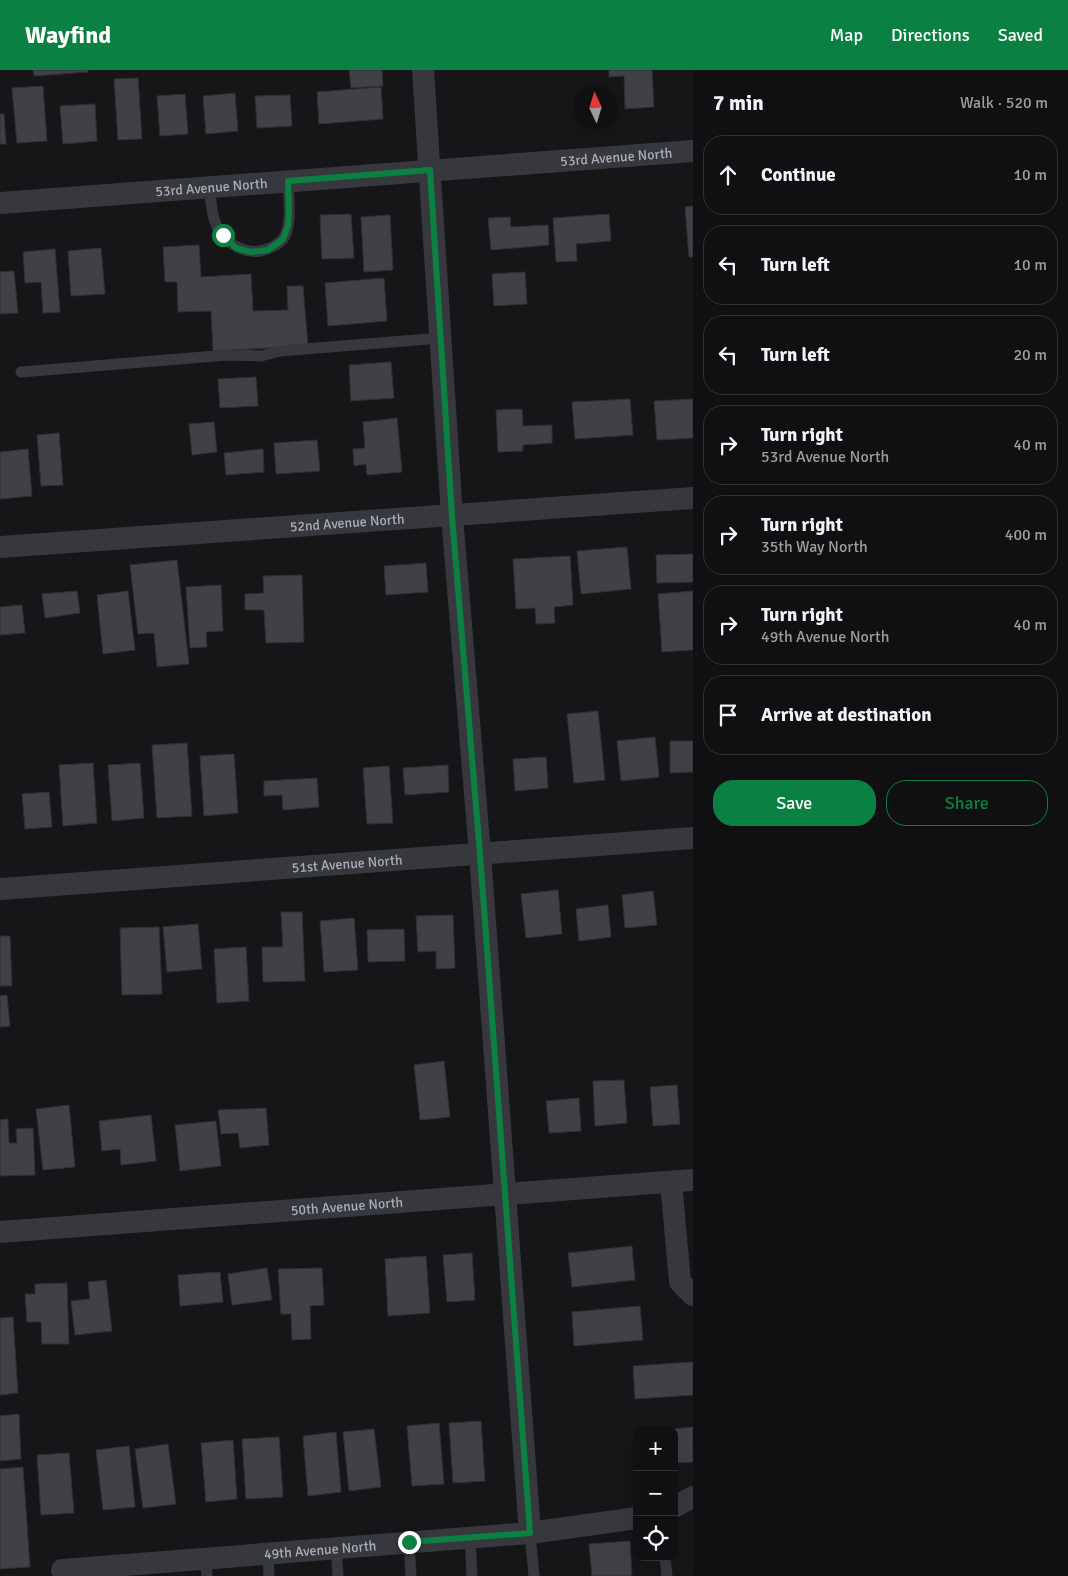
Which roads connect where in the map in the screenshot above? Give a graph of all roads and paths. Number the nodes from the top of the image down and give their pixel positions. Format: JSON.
{"nodes":[{"id":1,"x":423,"y":70,"type":"edge"},
{"id":2,"x":693,"y":151,"type":"edge"},
{"id":3,"x":430,"y":170,"type":"junction"},
{"id":4,"x":288,"y":181,"type":"junction"},
{"id":5,"x":209,"y":187,"type":"junction"},
{"id":6,"x":0,"y":203,"type":"edge"},
{"id":7,"x":441,"y":338,"type":"junction"},
{"id":8,"x":20,"y":372,"type":"dead end"},
{"id":9,"x":693,"y":498,"type":"edge"},
{"id":10,"x":452,"y":516,"type":"junction"},
{"id":11,"x":0,"y":548,"type":"edge"},
{"id":12,"x":693,"y":838,"type":"edge"},
{"id":13,"x":480,"y":854,"type":"junction"},
{"id":14,"x":0,"y":889,"type":"edge"},
{"id":15,"x":693,"y":1180,"type":"edge"},
{"id":16,"x":671,"y":1182,"type":"junction"},
{"id":17,"x":504,"y":1193,"type":"junction"},
{"id":18,"x":0,"y":1232,"type":"edge"},
{"id":19,"x":693,"y":1295,"type":"edge"},
{"id":20,"x":693,"y":1497,"type":"edge"},
{"id":21,"x":678,"y":1505,"type":"edge"},
{"id":22,"x":633,"y":1519,"type":"edge"},
{"id":23,"x":530,"y":1533,"type":"junction"},
{"id":24,"x":470,"y":1537,"type":"junction"},
{"id":25,"x":409,"y":1542,"type":"junction"},
{"id":26,"x":336,"y":1548,"type":"junction"},
{"id":27,"x":268,"y":1554,"type":"junction"},
{"id":28,"x":665,"y":1561,"type":"edge"},
{"id":29,"x":206,"y":1567,"type":"edge"},
{"id":30,"x":141,"y":1570,"type":"edge"},
{"id":31,"x":75,"y":1571,"type":"edge"},
{"id":32,"x":270,"y":1576,"type":"edge"},
{"id":33,"x":338,"y":1576,"type":"edge"},
{"id":34,"x":411,"y":1576,"type":"edge"},
{"id":35,"x":472,"y":1576,"type":"edge"},
{"id":36,"x":534,"y":1576,"type":"edge"},
{"id":37,"x":667,"y":1576,"type":"edge"}],
"edges":[{"from":1,"to":3,"type":"street"},
{"from":2,"to":3,"type":"street","name":"53rd Avenue North"},
{"from":3,"to":4,"type":"street","name":"53rd Avenue North"},
{"from":3,"to":7,"type":"street"},
{"from":4,"to":5,"type":"street","name":"53rd Avenue North"},
{"from":4,"to":5,"type":"lane"},
{"from":5,"to":6,"type":"street","name":"53rd Avenue North"},
{"from":7,"to":8,"type":"lane"},
{"from":7,"to":10,"type":"street"},
{"from":9,"to":10,"type":"street","name":"52nd Avenue North"},
{"from":10,"to":11,"type":"street","name":"52nd Avenue North"},
{"from":10,"to":13,"type":"street"},
{"from":12,"to":13,"type":"street","name":"51st Avenue North"},
{"from":13,"to":14,"type":"street","name":"51st Avenue North"},
{"from":13,"to":17,"type":"street"},
{"from":15,"to":16,"type":"street","name":"50th Avenue North"},
{"from":16,"to":17,"type":"street","name":"50th Avenue North"},
{"from":16,"to":19,"type":"street"},
{"from":17,"to":18,"type":"street","name":"50th Avenue North"},
{"from":17,"to":23,"type":"street"},
{"from":20,"to":21,"type":"street"},
{"from":22,"to":23,"type":"street","name":"49th Avenue North"},
{"from":23,"to":24,"type":"street","name":"49th Avenue North"},
{"from":23,"to":36,"type":"lane"},
{"from":24,"to":25,"type":"street","name":"49th Avenue North"},
{"from":24,"to":35,"type":"lane"},
{"from":25,"to":26,"type":"street","name":"49th Avenue North"},
{"from":25,"to":34,"type":"lane"},
{"from":26,"to":27,"type":"street","name":"49th Avenue North"},
{"from":26,"to":33,"type":"lane"},
{"from":27,"to":29,"type":"street","name":"49th Avenue North"},
{"from":27,"to":32,"type":"lane"},
{"from":28,"to":37,"type":"lane"},
{"from":29,"to":30,"type":"street","name":"49th Avenue North"},
{"from":30,"to":31,"type":"street","name":"49th Avenue North"}]}
